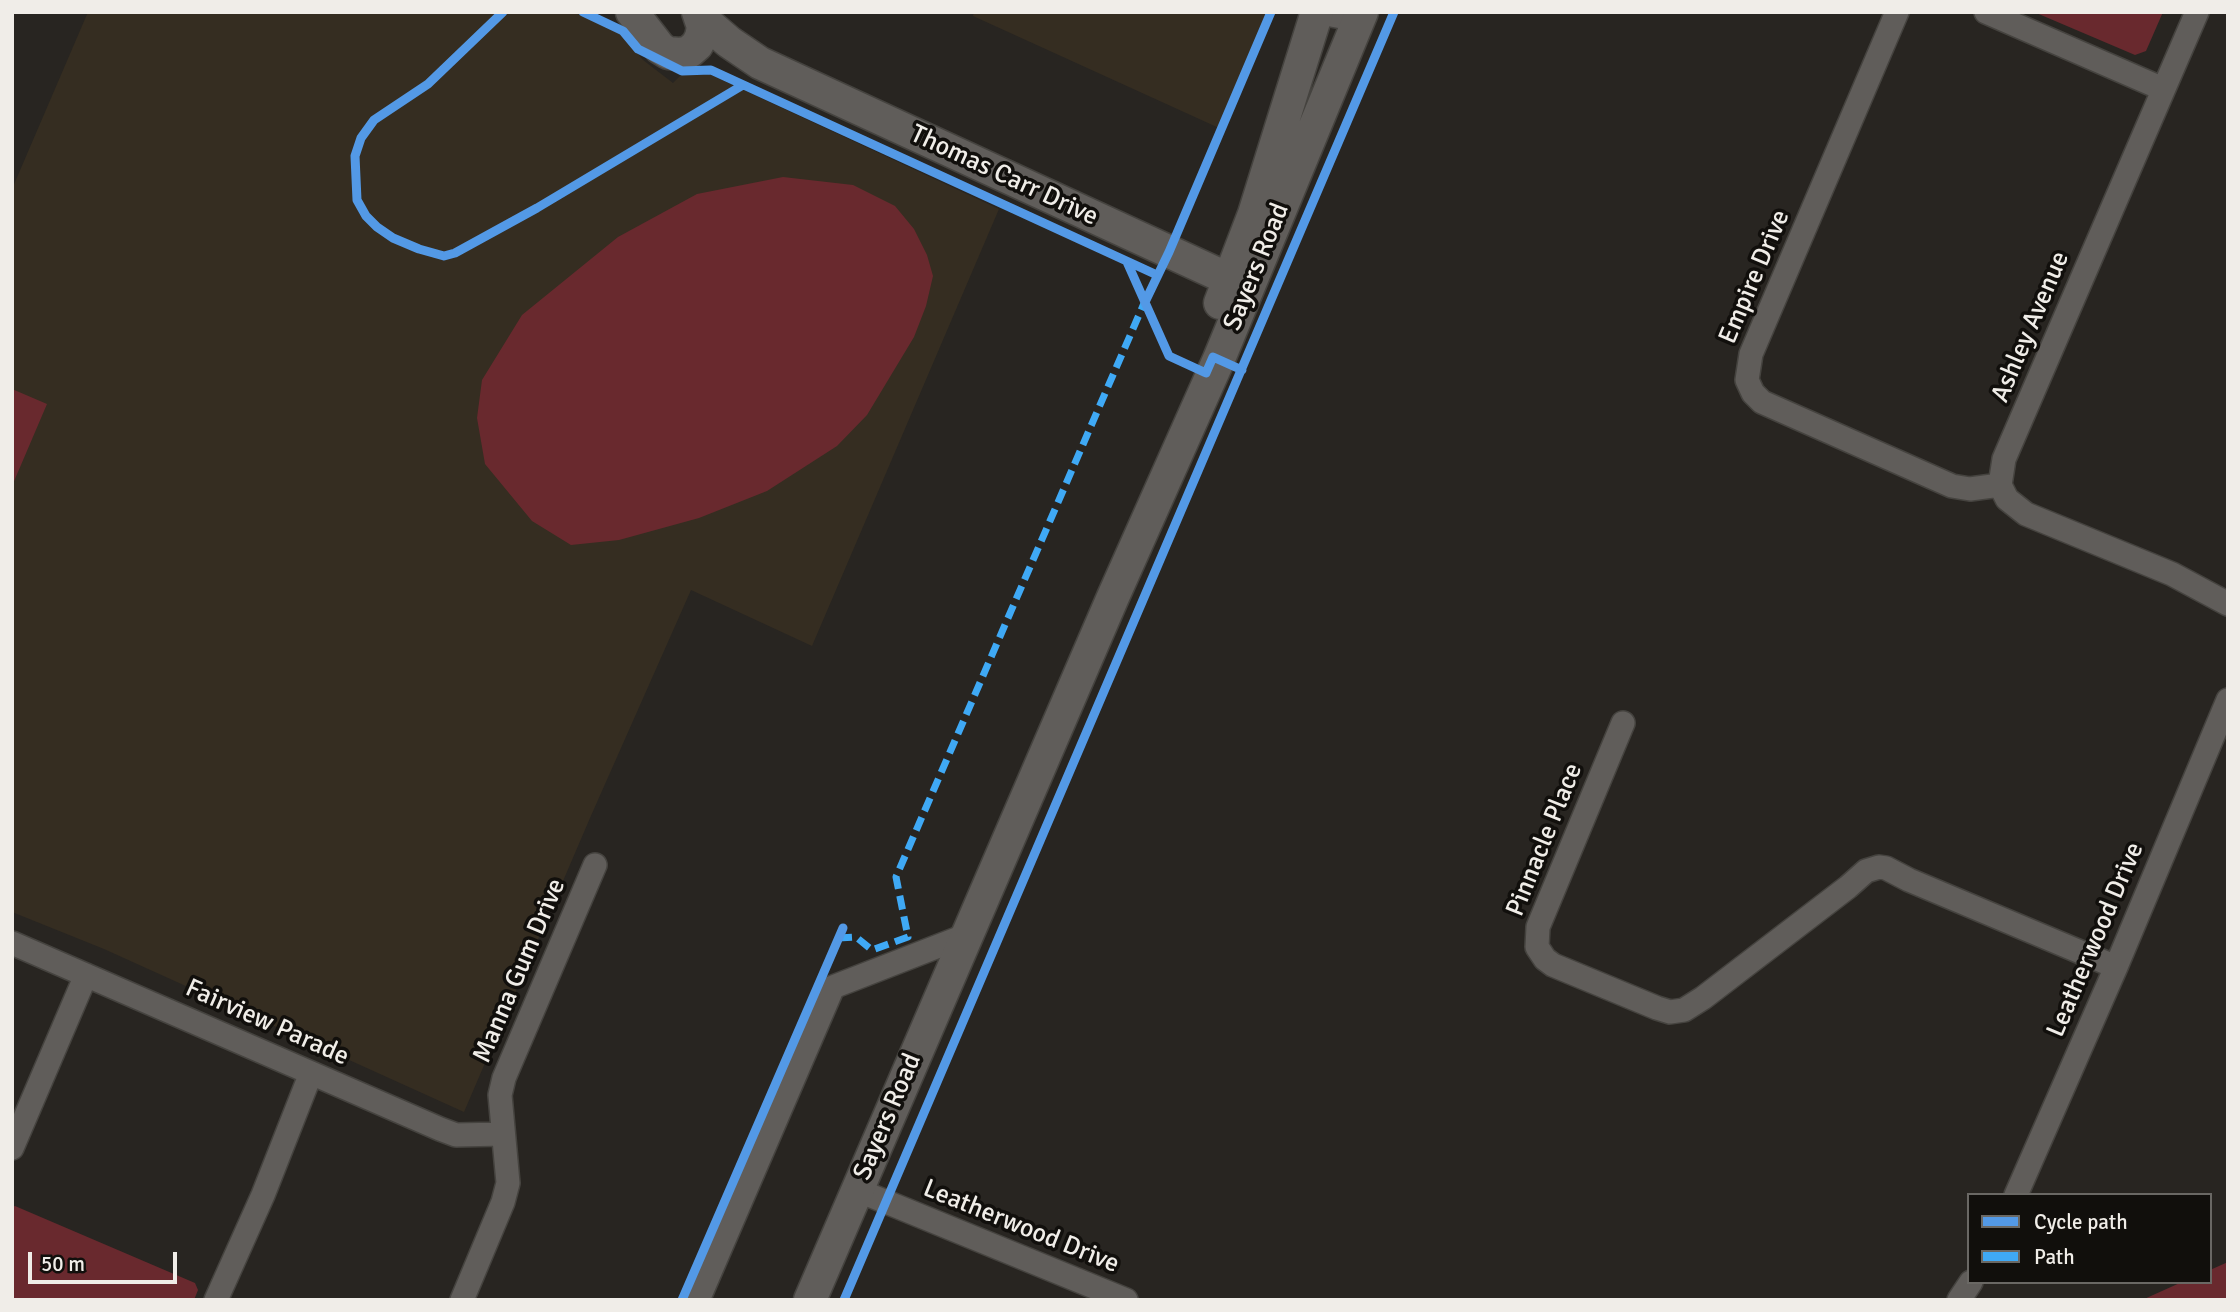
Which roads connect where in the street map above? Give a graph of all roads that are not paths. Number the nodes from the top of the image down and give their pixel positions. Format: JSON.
{"nodes":[{"id":1,"x":632,"y":12,"type":"edge"},
{"id":2,"x":1316,"y":12,"type":"edge"},
{"id":3,"x":1897,"y":12,"type":"edge"},
{"id":4,"x":1986,"y":12,"type":"edge"},
{"id":5,"x":2197,"y":12,"type":"edge"},
{"id":6,"x":700,"y":15,"type":"edge"},
{"id":7,"x":1356,"y":15,"type":"edge"},
{"id":8,"x":655,"y":25,"type":"edge"},
{"id":9,"x":689,"y":52,"type":"junction"},
{"id":10,"x":760,"y":63,"type":"junction"},
{"id":11,"x":2163,"y":89,"type":"junction"},
{"id":12,"x":1239,"y":284,"type":"junction"},
{"id":13,"x":2000,"y":485,"type":"junction"},
{"id":14,"x":2172,"y":574,"type":"junction"},
{"id":15,"x":2228,"y":591,"type":"edge"},
{"id":16,"x":2228,"y":604,"type":"edge"},
{"id":17,"x":2227,"y":700,"type":"edge"},
{"id":18,"x":1623,"y":723,"type":"dead end"},
{"id":19,"x":595,"y":865,"type":"dead end"},
{"id":20,"x":967,"y":935,"type":"junction"},
{"id":21,"x":12,"y":943,"type":"edge"},
{"id":22,"x":2116,"y":967,"type":"junction"},
{"id":23,"x":86,"y":975,"type":"junction"},
{"id":24,"x":311,"y":1073,"type":"junction"},
{"id":25,"x":503,"y":1134,"type":"junction"},
{"id":26,"x":12,"y":1148,"type":"edge"},
{"id":27,"x":857,"y":1190,"type":"junction"},
{"id":28,"x":2017,"y":1193,"type":"edge"},
{"id":29,"x":1970,"y":1284,"type":"edge"},
{"id":30,"x":216,"y":1300,"type":"edge"},
{"id":31,"x":462,"y":1300,"type":"edge"},
{"id":32,"x":698,"y":1300,"type":"edge"},
{"id":33,"x":810,"y":1300,"type":"edge"},
{"id":34,"x":1126,"y":1300,"type":"edge"},
{"id":35,"x":1959,"y":1300,"type":"edge"}],
"edges":[{"from":1,"to":8,"type":"main road"},
{"from":2,"to":7,"type":"street"},
{"from":2,"to":12,"type":"main road","name":"Sayers Road"},
{"from":3,"to":13,"type":"street","name":"Empire Drive"},
{"from":4,"to":11,"type":"street"},
{"from":5,"to":11,"type":"street","name":"Ashley Avenue"},
{"from":6,"to":9,"type":"main road"},
{"from":6,"to":10,"type":"main road","name":"Thomas Carr Drive"},
{"from":7,"to":12,"type":"main road","name":"Sayers Road"},
{"from":8,"to":9,"type":"main road","name":"Thomas Carr Drive"},
{"from":9,"to":10,"type":"main road","name":"Thomas Carr Drive"},
{"from":10,"to":12,"type":"main road","name":"Thomas Carr Drive"},
{"from":11,"to":13,"type":"street","name":"Ashley Avenue"},
{"from":12,"to":20,"type":"main road","name":"Sayers Road"},
{"from":13,"to":14,"type":"street"},
{"from":14,"to":15,"type":"street"},
{"from":14,"to":16,"type":"street"},
{"from":17,"to":22,"type":"street","name":"Leatherwood Drive"},
{"from":18,"to":22,"type":"street","name":"Pinnacle Place"},
{"from":19,"to":25,"type":"street","name":"Manna Gum Drive"},
{"from":20,"to":27,"type":"main road","name":"Sayers Road"},
{"from":20,"to":32,"type":"street"},
{"from":21,"to":23,"type":"street","name":"Fairview Parade"},
{"from":22,"to":28,"type":"street","name":"Leatherwood Drive"},
{"from":23,"to":24,"type":"street","name":"Fairview Parade"},
{"from":23,"to":26,"type":"street"},
{"from":24,"to":25,"type":"street","name":"Fairview Parade"},
{"from":24,"to":30,"type":"street"},
{"from":25,"to":31,"type":"street","name":"Manna Gum Drive"},
{"from":27,"to":33,"type":"main road","name":"Sayers Road"},
{"from":27,"to":34,"type":"street","name":"Leatherwood Drive"},
{"from":29,"to":35,"type":"street"}]}
